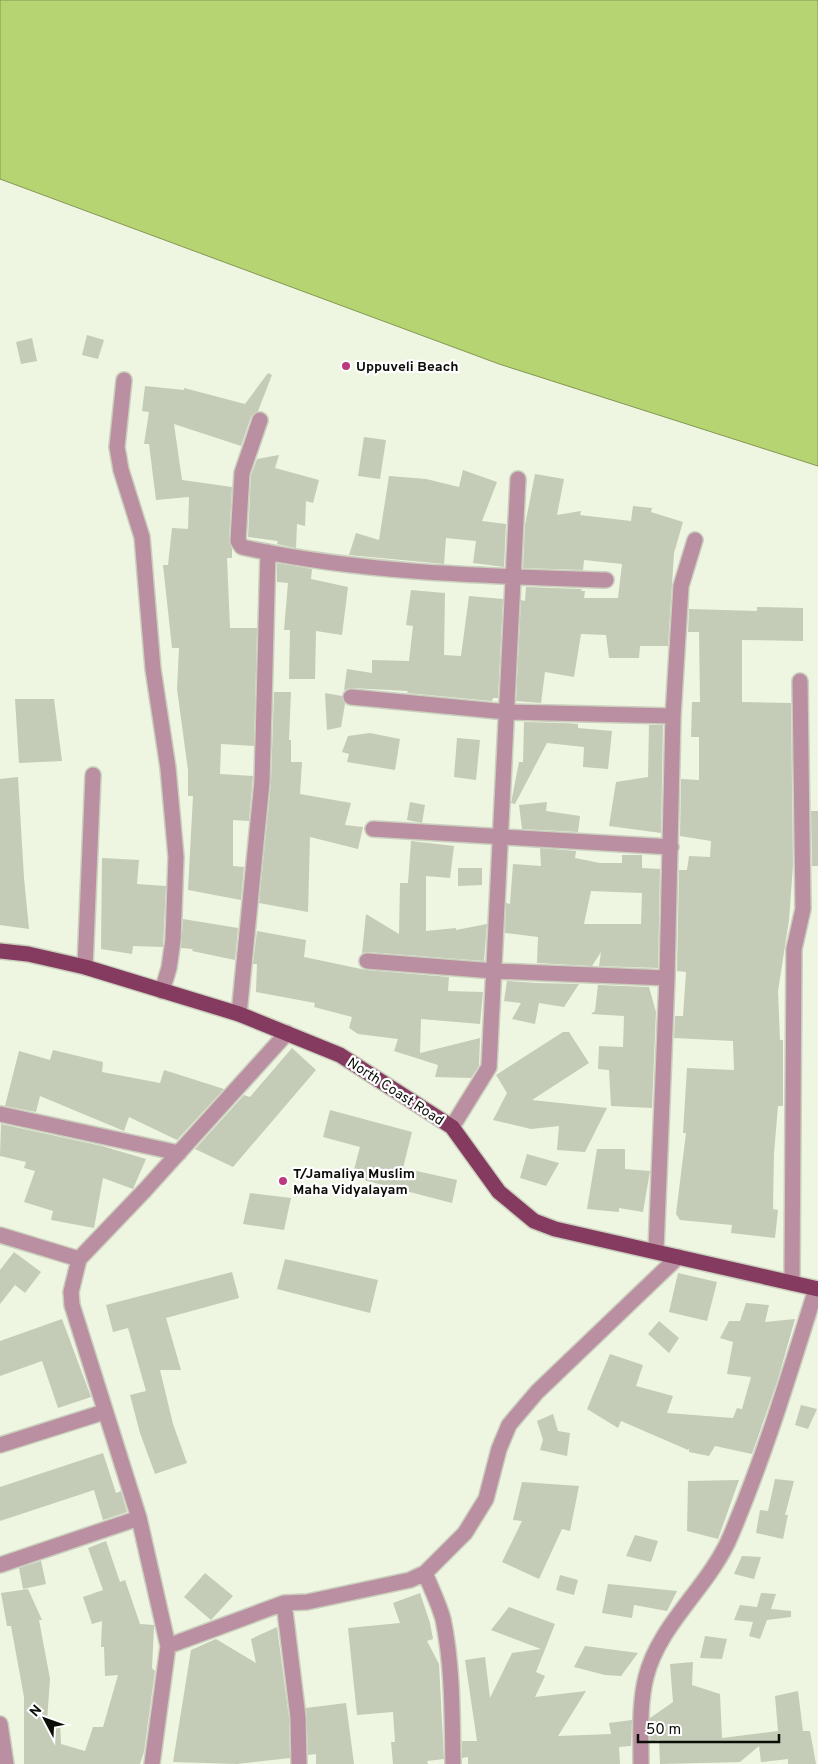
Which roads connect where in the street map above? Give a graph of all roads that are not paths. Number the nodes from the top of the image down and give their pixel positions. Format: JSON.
{"nodes":[{"id":1,"x":124,"y":380,"type":"dead end"},
{"id":2,"x":260,"y":420,"type":"dead end"},
{"id":3,"x":518,"y":479,"type":"dead end"},
{"id":4,"x":695,"y":540,"type":"dead end"},
{"id":5,"x":268,"y":552,"type":"junction"},
{"id":6,"x":513,"y":577,"type":"junction"},
{"id":7,"x":606,"y":580,"type":"dead end"},
{"id":8,"x":800,"y":681,"type":"dead end"},
{"id":9,"x":351,"y":697,"type":"dead end"},
{"id":10,"x":506,"y":712,"type":"junction"},
{"id":11,"x":673,"y":716,"type":"junction"},
{"id":12,"x":93,"y":775,"type":"dead end"},
{"id":13,"x":373,"y":829,"type":"dead end"},
{"id":14,"x":500,"y":836,"type":"junction"},
{"id":15,"x":671,"y":847,"type":"junction"},
{"id":16,"x":0,"y":951,"type":"edge"},
{"id":17,"x":368,"y":961,"type":"dead end"},
{"id":18,"x":85,"y":967,"type":"junction"},
{"id":19,"x":494,"y":971,"type":"junction"},
{"id":20,"x":667,"y":978,"type":"junction"},
{"id":21,"x":162,"y":991,"type":"junction"},
{"id":22,"x":239,"y":1014,"type":"junction"},
{"id":23,"x":287,"y":1033,"type":"junction"},
{"id":24,"x":0,"y":1114,"type":"edge"},
{"id":25,"x":452,"y":1127,"type":"junction"},
{"id":26,"x":180,"y":1153,"type":"junction"},
{"id":27,"x":0,"y":1235,"type":"edge"},
{"id":28,"x":656,"y":1250,"type":"junction"},
{"id":29,"x":678,"y":1257,"type":"junction"},
{"id":30,"x":79,"y":1259,"type":"junction"},
{"id":31,"x":792,"y":1283,"type":"junction"},
{"id":32,"x":817,"y":1289,"type":"edge"},
{"id":33,"x":104,"y":1412,"type":"junction"},
{"id":34,"x":0,"y":1445,"type":"edge"},
{"id":35,"x":139,"y":1518,"type":"junction"},
{"id":36,"x":0,"y":1565,"type":"edge"},
{"id":37,"x":425,"y":1573,"type":"junction"},
{"id":38,"x":284,"y":1603,"type":"junction"},
{"id":39,"x":168,"y":1646,"type":"junction"},
{"id":40,"x":0,"y":1724,"type":"edge"},
{"id":41,"x":6,"y":1764,"type":"edge"},
{"id":42,"x":152,"y":1764,"type":"edge"},
{"id":43,"x":299,"y":1764,"type":"edge"},
{"id":44,"x":453,"y":1764,"type":"edge"},
{"id":45,"x":641,"y":1764,"type":"edge"}],
"edges":[{"from":1,"to":21,"type":"street"},
{"from":2,"to":5,"type":"street"},
{"from":3,"to":6,"type":"street"},
{"from":4,"to":11,"type":"street"},
{"from":5,"to":6,"type":"street"},
{"from":5,"to":22,"type":"street"},
{"from":6,"to":7,"type":"street"},
{"from":6,"to":10,"type":"street"},
{"from":8,"to":31,"type":"street"},
{"from":9,"to":10,"type":"street"},
{"from":10,"to":11,"type":"street"},
{"from":10,"to":14,"type":"street"},
{"from":11,"to":15,"type":"street"},
{"from":12,"to":18,"type":"street"},
{"from":13,"to":14,"type":"street"},
{"from":14,"to":15,"type":"street"},
{"from":14,"to":19,"type":"street"},
{"from":15,"to":20,"type":"street"},
{"from":16,"to":18,"type":"main road","name":"North Coast Road"},
{"from":17,"to":19,"type":"street"},
{"from":18,"to":21,"type":"main road","name":"North Coast Road"},
{"from":19,"to":20,"type":"street"},
{"from":19,"to":25,"type":"street"},
{"from":20,"to":28,"type":"street"},
{"from":21,"to":22,"type":"main road","name":"North Coast Road"},
{"from":22,"to":23,"type":"main road","name":"North Coast Road"},
{"from":23,"to":25,"type":"main road","name":"North Coast Road"},
{"from":23,"to":26,"type":"street"},
{"from":24,"to":26,"type":"street"},
{"from":25,"to":28,"type":"main road","name":"North Coast Road"},
{"from":26,"to":30,"type":"street"},
{"from":27,"to":30,"type":"street"},
{"from":28,"to":29,"type":"main road","name":"North Coast Road"},
{"from":29,"to":31,"type":"main road","name":"North Coast Road"},
{"from":29,"to":37,"type":"street"},
{"from":30,"to":33,"type":"street"},
{"from":31,"to":32,"type":"main road","name":"North Coast Road"},
{"from":32,"to":45,"type":"street"},
{"from":33,"to":34,"type":"street"},
{"from":33,"to":35,"type":"street"},
{"from":35,"to":36,"type":"street"},
{"from":35,"to":39,"type":"street"},
{"from":37,"to":38,"type":"street"},
{"from":37,"to":44,"type":"street"},
{"from":38,"to":39,"type":"street"},
{"from":38,"to":43,"type":"street"},
{"from":39,"to":42,"type":"street"},
{"from":40,"to":41,"type":"street"}]}
